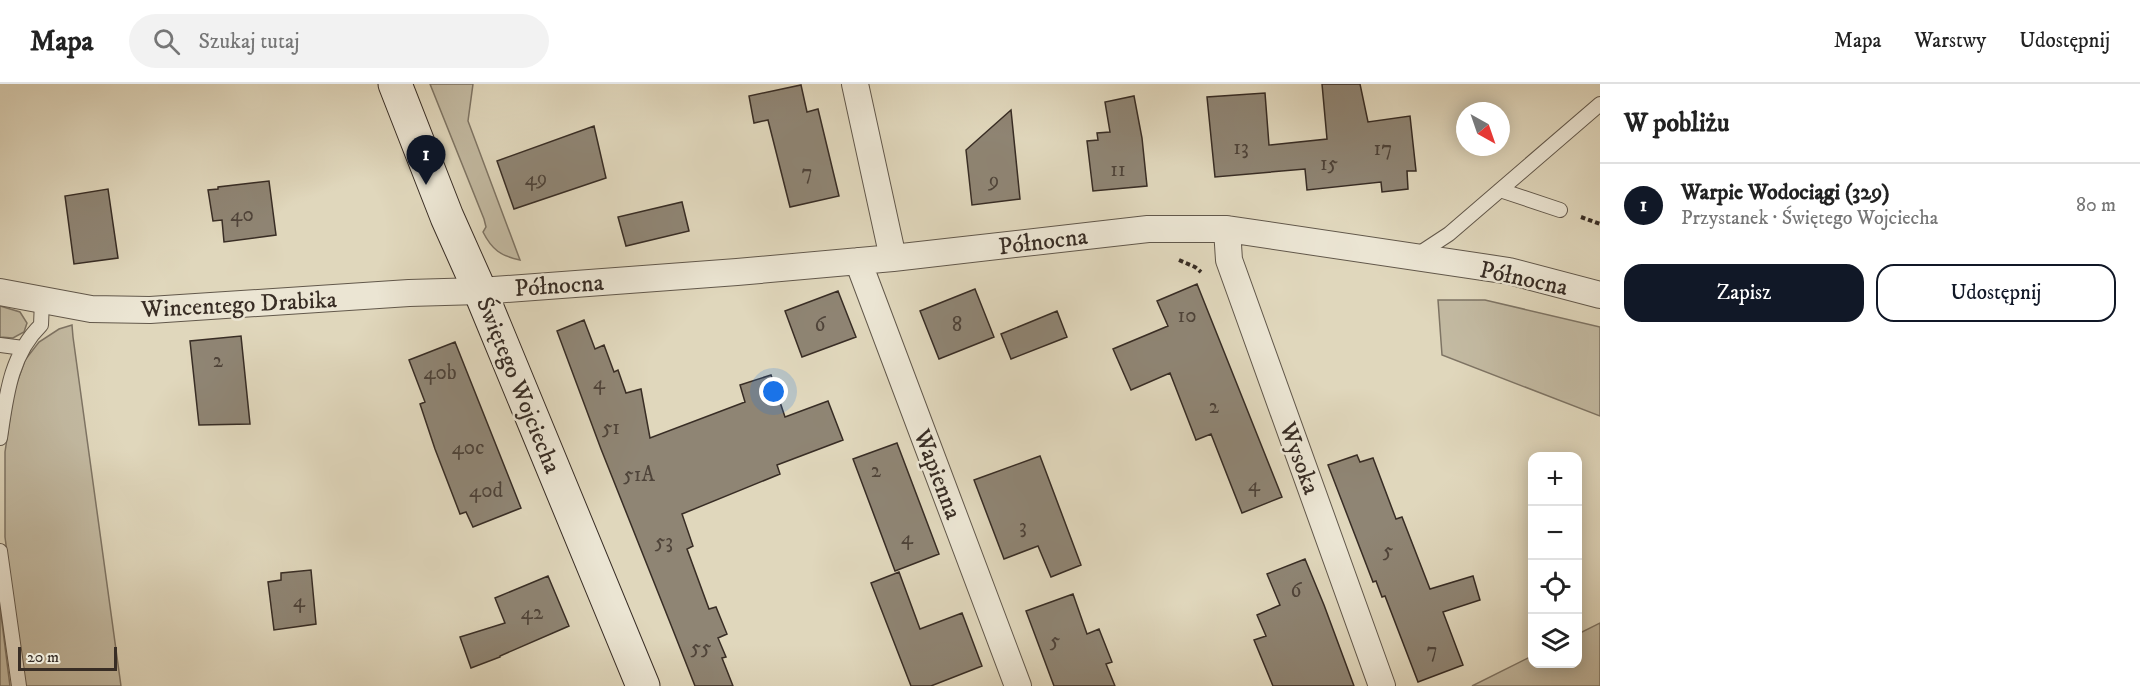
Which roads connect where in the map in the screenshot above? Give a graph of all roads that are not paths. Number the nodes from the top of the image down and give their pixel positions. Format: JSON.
{"nodes":[{"id":1,"x":395,"y":84,"type":"edge"},
{"id":2,"x":855,"y":84,"type":"edge"},
{"id":3,"x":1600,"y":104,"type":"edge"},
{"id":4,"x":1500,"y":190,"type":"junction"},
{"id":5,"x":1560,"y":210,"type":"dead end"},
{"id":6,"x":1227,"y":229,"type":"junction"},
{"id":7,"x":892,"y":258,"type":"junction"},
{"id":8,"x":1412,"y":258,"type":"junction"},
{"id":9,"x":858,"y":261,"type":"junction"},
{"id":10,"x":480,"y":291,"type":"junction"},
{"id":11,"x":0,"y":292,"type":"edge"},
{"id":12,"x":1600,"y":295,"type":"edge"},
{"id":13,"x":42,"y":301,"type":"junction"},
{"id":14,"x":0,"y":345,"type":"edge"},
{"id":15,"x":23,"y":348,"type":"junction"},
{"id":16,"x":0,"y":438,"type":"edge"},
{"id":17,"x":0,"y":551,"type":"edge"},
{"id":18,"x":19,"y":686,"type":"edge"},
{"id":19,"x":643,"y":686,"type":"edge"},
{"id":20,"x":1018,"y":686,"type":"edge"},
{"id":21,"x":1382,"y":686,"type":"edge"}],
"edges":[{"from":1,"to":10,"type":"street","name":"Świętego Wojciecha"},
{"from":2,"to":7,"type":"street"},
{"from":3,"to":4,"type":"lane"},
{"from":4,"to":5,"type":"lane"},
{"from":4,"to":8,"type":"lane"},
{"from":6,"to":7,"type":"street","name":"Północna"},
{"from":6,"to":8,"type":"street","name":"Północna"},
{"from":6,"to":21,"type":"street","name":"Wysoka"},
{"from":7,"to":9,"type":"street","name":"Północna"},
{"from":8,"to":12,"type":"street","name":"Północna"},
{"from":9,"to":10,"type":"street","name":"Północna"},
{"from":9,"to":20,"type":"street","name":"Wapienna"},
{"from":10,"to":13,"type":"street","name":"Wincentego Drabika"},
{"from":10,"to":19,"type":"street","name":"Świętego Wojciecha"},
{"from":11,"to":13,"type":"street","name":"Wincentego Drabika"},
{"from":13,"to":15,"type":"lane"},
{"from":14,"to":15,"type":"lane"},
{"from":15,"to":16,"type":"lane"},
{"from":17,"to":18,"type":"lane"}]}
